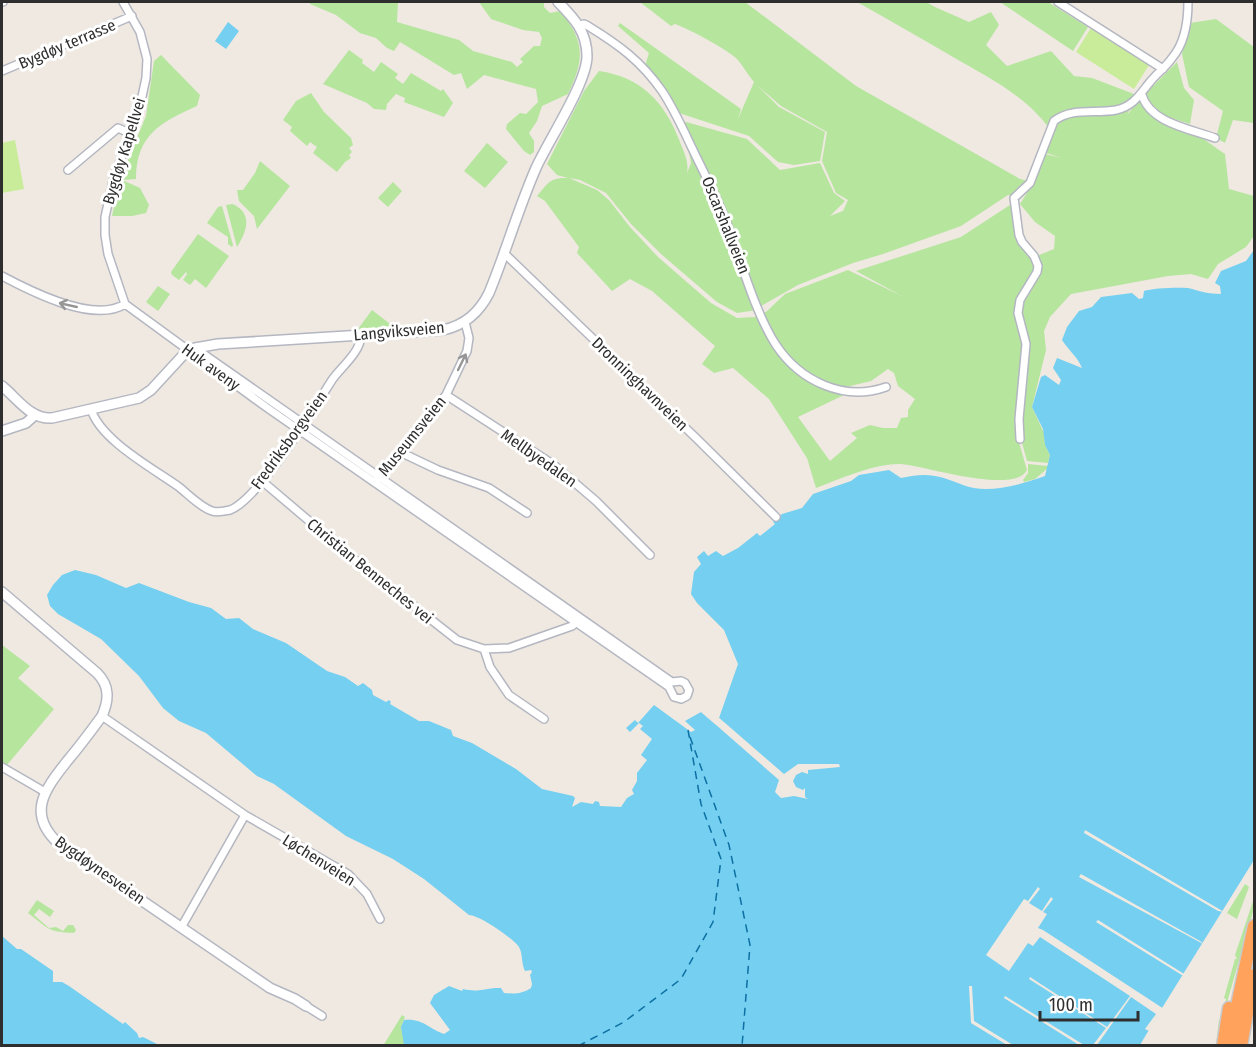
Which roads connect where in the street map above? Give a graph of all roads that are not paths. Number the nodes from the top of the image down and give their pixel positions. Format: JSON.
{"nodes":[{"id":1,"x":123,"y":2,"type":"edge"},
{"id":2,"x":558,"y":2,"type":"edge"},
{"id":3,"x":1058,"y":2,"type":"edge"},
{"id":4,"x":1188,"y":2,"type":"edge"},
{"id":5,"x":132,"y":16,"type":"junction"},
{"id":6,"x":580,"y":25,"type":"junction"},
{"id":7,"x":1163,"y":69,"type":"junction"},
{"id":8,"x":2,"y":71,"type":"edge"},
{"id":9,"x":1142,"y":95,"type":"junction"},
{"id":10,"x":129,"y":133,"type":"junction"},
{"id":11,"x":1215,"y":138,"type":"dead end"},
{"id":12,"x":68,"y":170,"type":"dead end"},
{"id":13,"x":504,"y":253,"type":"junction"},
{"id":14,"x":2,"y":276,"type":"edge"},
{"id":15,"x":125,"y":304,"type":"junction"},
{"id":16,"x":465,"y":322,"type":"junction"},
{"id":17,"x":361,"y":335,"type":"junction"},
{"id":18,"x":192,"y":349,"type":"junction"},
{"id":19,"x":2,"y":386,"type":"edge"},
{"id":20,"x":886,"y":387,"type":"dead end"},
{"id":21,"x":446,"y":395,"type":"junction"},
{"id":22,"x":91,"y":409,"type":"junction"},
{"id":23,"x":35,"y":415,"type":"junction"},
{"id":24,"x":302,"y":427,"type":"junction"},
{"id":25,"x":2,"y":431,"type":"edge"},
{"id":26,"x":1020,"y":439,"type":"dead end"},
{"id":27,"x":400,"y":452,"type":"junction"},
{"id":28,"x":377,"y":480,"type":"junction"},
{"id":29,"x":262,"y":481,"type":"junction"},
{"id":30,"x":527,"y":513,"type":"dead end"},
{"id":31,"x":776,"y":517,"type":"dead end"},
{"id":32,"x":650,"y":555,"type":"dead end"},
{"id":33,"x":2,"y":592,"type":"edge"},
{"id":34,"x":579,"y":620,"type":"junction"},
{"id":35,"x":484,"y":650,"type":"junction"},
{"id":36,"x":621,"y":650,"type":"junction"},
{"id":37,"x":102,"y":716,"type":"junction"},
{"id":38,"x":544,"y":719,"type":"dead end"},
{"id":39,"x":2,"y":767,"type":"edge"},
{"id":40,"x":45,"y":792,"type":"junction"},
{"id":41,"x":244,"y":815,"type":"junction"},
{"id":42,"x":380,"y":919,"type":"dead end"},
{"id":43,"x":182,"y":926,"type":"junction"},
{"id":44,"x":1254,"y":926,"type":"edge"},
{"id":45,"x":1249,"y":975,"type":"edge"},
{"id":46,"x":306,"y":1005,"type":"joint"},
{"id":47,"x":1249,"y":1005,"type":"junction"},
{"id":48,"x":322,"y":1016,"type":"dead end"},
{"id":49,"x":1223,"y":1046,"type":"edge"},
{"id":50,"x":1232,"y":1046,"type":"edge"},
{"id":51,"x":1241,"y":1046,"type":"edge"},
{"id":52,"x":1247,"y":1046,"type":"edge"}],
"edges":[{"from":1,"to":5,"type":"street","name":"Bygdøy Kapellvei"},
{"from":2,"to":6,"type":"street"},
{"from":3,"to":7,"type":"street"},
{"from":4,"to":7,"type":"street"},
{"from":5,"to":8,"type":"street","name":"Bygdøy terrasse"},
{"from":5,"to":10,"type":"street","name":"Bygdøy Kapellvei"},
{"from":6,"to":13,"type":"street","name":"Langviksveien"},
{"from":6,"to":20,"type":"street","name":"Oscarshallveien"},
{"from":7,"to":9,"type":"street"},
{"from":9,"to":11,"type":"street"},
{"from":9,"to":26,"type":"street"},
{"from":10,"to":12,"type":"street"},
{"from":10,"to":15,"type":"street","name":"Bygdøy Kapellvei"},
{"from":13,"to":16,"type":"street","name":"Langviksveien"},
{"from":13,"to":31,"type":"street","name":"Dronninghavnveien"},
{"from":15,"to":14,"type":"street","one_way":true},
{"from":15,"to":18,"type":"street","name":"Huk aveny"},
{"from":16,"to":17,"type":"street","name":"Langviksveien"},
{"from":21,"to":16,"type":"street","name":"Museumsveien","one_way":true},
{"from":17,"to":18,"type":"street","name":"Langviksveien"},
{"from":17,"to":24,"type":"street","name":"Fredriksborgveien"},
{"from":18,"to":22,"type":"street"},
{"from":18,"to":24,"type":"street","name":"Huk aveny"},
{"from":19,"to":23,"type":"street"},
{"from":21,"to":27,"type":"street","name":"Museumsveien"},
{"from":21,"to":32,"type":"street","name":"Mellbyedalen"},
{"from":22,"to":23,"type":"street"},
{"from":22,"to":29,"type":"street","name":"Fredriksborgveien"},
{"from":23,"to":25,"type":"street"},
{"from":24,"to":28,"type":"street","name":"Huk aveny"},
{"from":24,"to":29,"type":"street","name":"Fredriksborgveien"},
{"from":27,"to":28,"type":"street","name":"Museumsveien"},
{"from":27,"to":30,"type":"street"},
{"from":28,"to":34,"type":"street","name":"Huk aveny"},
{"from":29,"to":35,"type":"street","name":"Christian Benneches vei"},
{"from":33,"to":37,"type":"street"},
{"from":34,"to":35,"type":"street","name":"Christian Benneches vei"},
{"from":34,"to":36,"type":"street","name":"Huk aveny"},
{"from":35,"to":38,"type":"street"},
{"from":36,"to":36,"type":"street","name":"Huk aveny"},
{"from":37,"to":40,"type":"street"},
{"from":37,"to":41,"type":"street","name":"Løchenveien"},
{"from":39,"to":40,"type":"street"},
{"from":40,"to":43,"type":"street","name":"Bygdøynesveien"},
{"from":41,"to":42,"type":"street","name":"Løchenveien"},
{"from":41,"to":43,"type":"street"},
{"from":43,"to":46,"type":"street","name":"Bygdøynesveien"},
{"from":44,"to":45,"type":"highway"},
{"from":45,"to":47,"type":"highway"},
{"from":45,"to":49,"type":"highway"},
{"from":45,"to":50,"type":"highway"},
{"from":46,"to":48,"type":"street","name":"Bygdøynesveien"},
{"from":47,"to":51,"type":"highway"},
{"from":47,"to":52,"type":"highway"}]}
